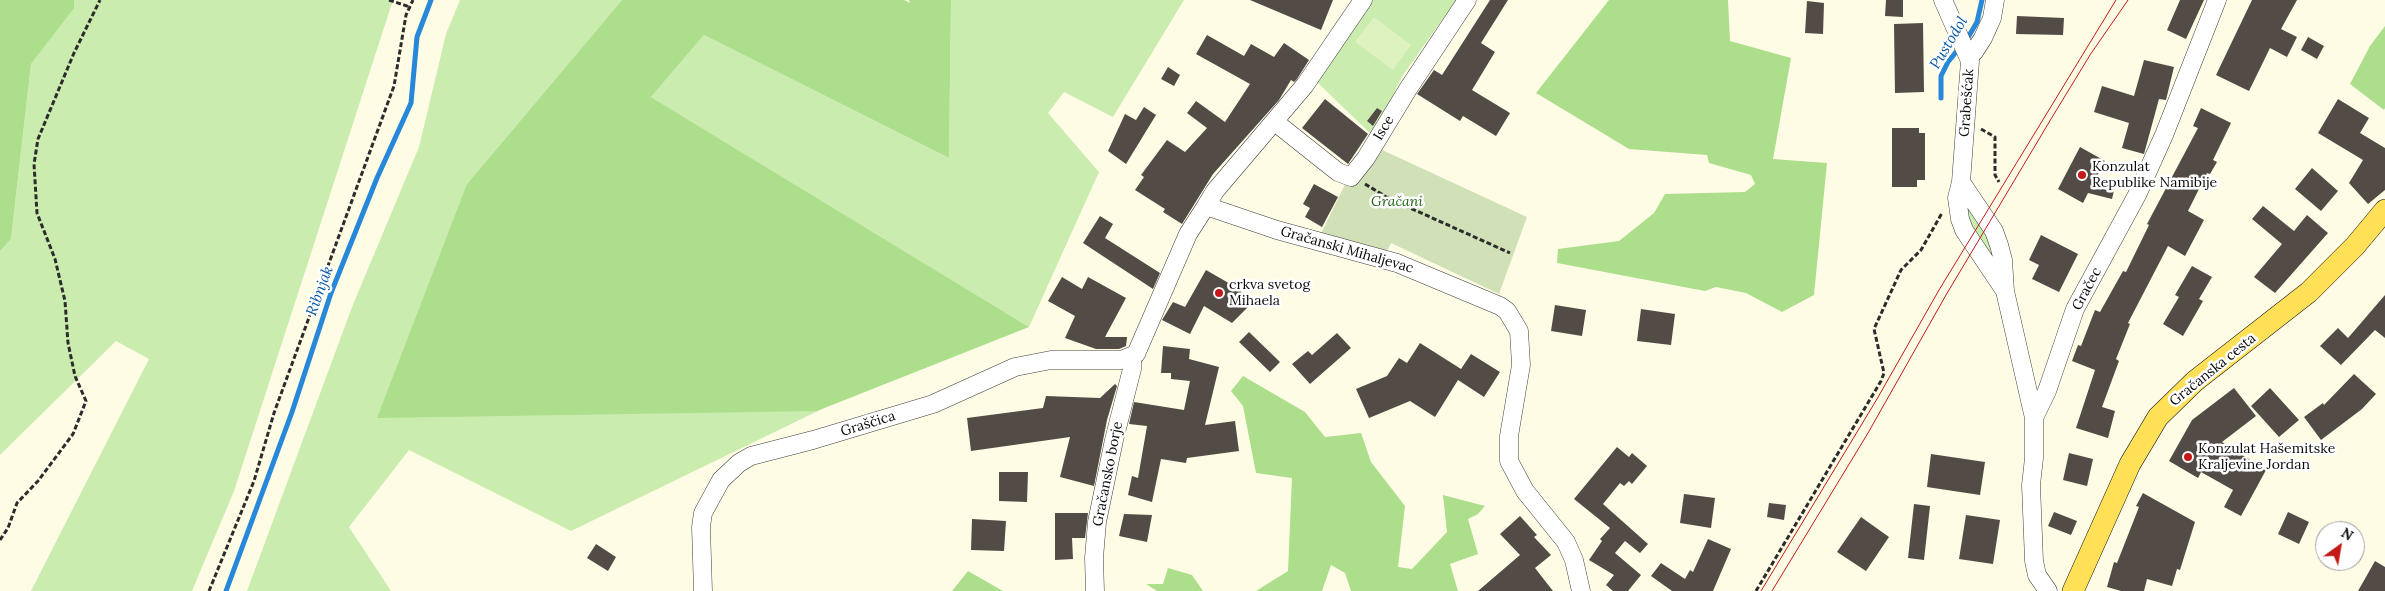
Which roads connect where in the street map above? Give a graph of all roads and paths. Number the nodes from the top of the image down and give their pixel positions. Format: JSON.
{"nodes":[{"id":1,"x":100,"y":0,"type":"edge"},
{"id":2,"x":389,"y":0,"type":"edge"},
{"id":3,"x":413,"y":0,"type":"edge"},
{"id":4,"x":1363,"y":0,"type":"edge"},
{"id":5,"x":1467,"y":0,"type":"edge"},
{"id":6,"x":1943,"y":0,"type":"edge"},
{"id":7,"x":1995,"y":0,"type":"edge"},
{"id":8,"x":2218,"y":0,"type":"edge"},
{"id":9,"x":410,"y":6,"type":"junction"},
{"id":10,"x":1964,"y":45,"type":"junction"},
{"id":11,"x":1966,"y":119,"type":"junction"},
{"id":12,"x":1276,"y":122,"type":"junction"},
{"id":13,"x":1351,"y":177,"type":"junction"},
{"id":14,"x":1999,"y":182,"type":"dead end"},
{"id":15,"x":1960,"y":188,"type":"junction"},
{"id":16,"x":1206,"y":206,"type":"junction"},
{"id":17,"x":2385,"y":210,"type":"edge"},
{"id":18,"x":1510,"y":253,"type":"dead end"},
{"id":19,"x":2005,"y":291,"type":"junction"},
{"id":20,"x":1132,"y":358,"type":"junction"},
{"id":21,"x":2034,"y":418,"type":"junction"},
{"id":22,"x":0,"y":540,"type":"edge"},
{"id":23,"x":209,"y":591,"type":"edge"},
{"id":24,"x":703,"y":591,"type":"edge"},
{"id":25,"x":1096,"y":591,"type":"edge"},
{"id":26,"x":1580,"y":591,"type":"edge"},
{"id":27,"x":1756,"y":591,"type":"edge"},
{"id":28,"x":2048,"y":591,"type":"edge"},
{"id":29,"x":2074,"y":591,"type":"edge"}],
"edges":[{"from":1,"to":22,"type":"path"},
{"from":2,"to":9,"type":"path"},
{"from":3,"to":9,"type":"path"},
{"from":4,"to":12,"type":"street"},
{"from":5,"to":13,"type":"street","name":"Isce"},
{"from":6,"to":10,"type":"street","name":"Grabešćak"},
{"from":7,"to":10,"type":"street"},
{"from":8,"to":21,"type":"street","name":"Gračec"},
{"from":9,"to":23,"type":"path"},
{"from":10,"to":11,"type":"street","name":"Grabešćak"},
{"from":11,"to":14,"type":"path"},
{"from":11,"to":15,"type":"street","name":"Grabešćak"},
{"from":12,"to":13,"type":"street"},
{"from":12,"to":16,"type":"street"},
{"from":13,"to":18,"type":"path"},
{"from":15,"to":19,"type":"street","name":"Grabešćak"},
{"from":15,"to":19,"type":"street","name":"Grabešćak"},
{"from":15,"to":27,"type":"path"},
{"from":16,"to":20,"type":"street"},
{"from":16,"to":26,"type":"street","name":"Gračanski Mihaljevac"},
{"from":17,"to":29,"type":"main road","name":"Gračanska cesta"},
{"from":19,"to":21,"type":"street","name":"Grabešćak"},
{"from":20,"to":24,"type":"street","name":"Graščica"},
{"from":20,"to":25,"type":"street","name":"Gračansko borje"},
{"from":21,"to":28,"type":"street","name":"Gračec"}]}
